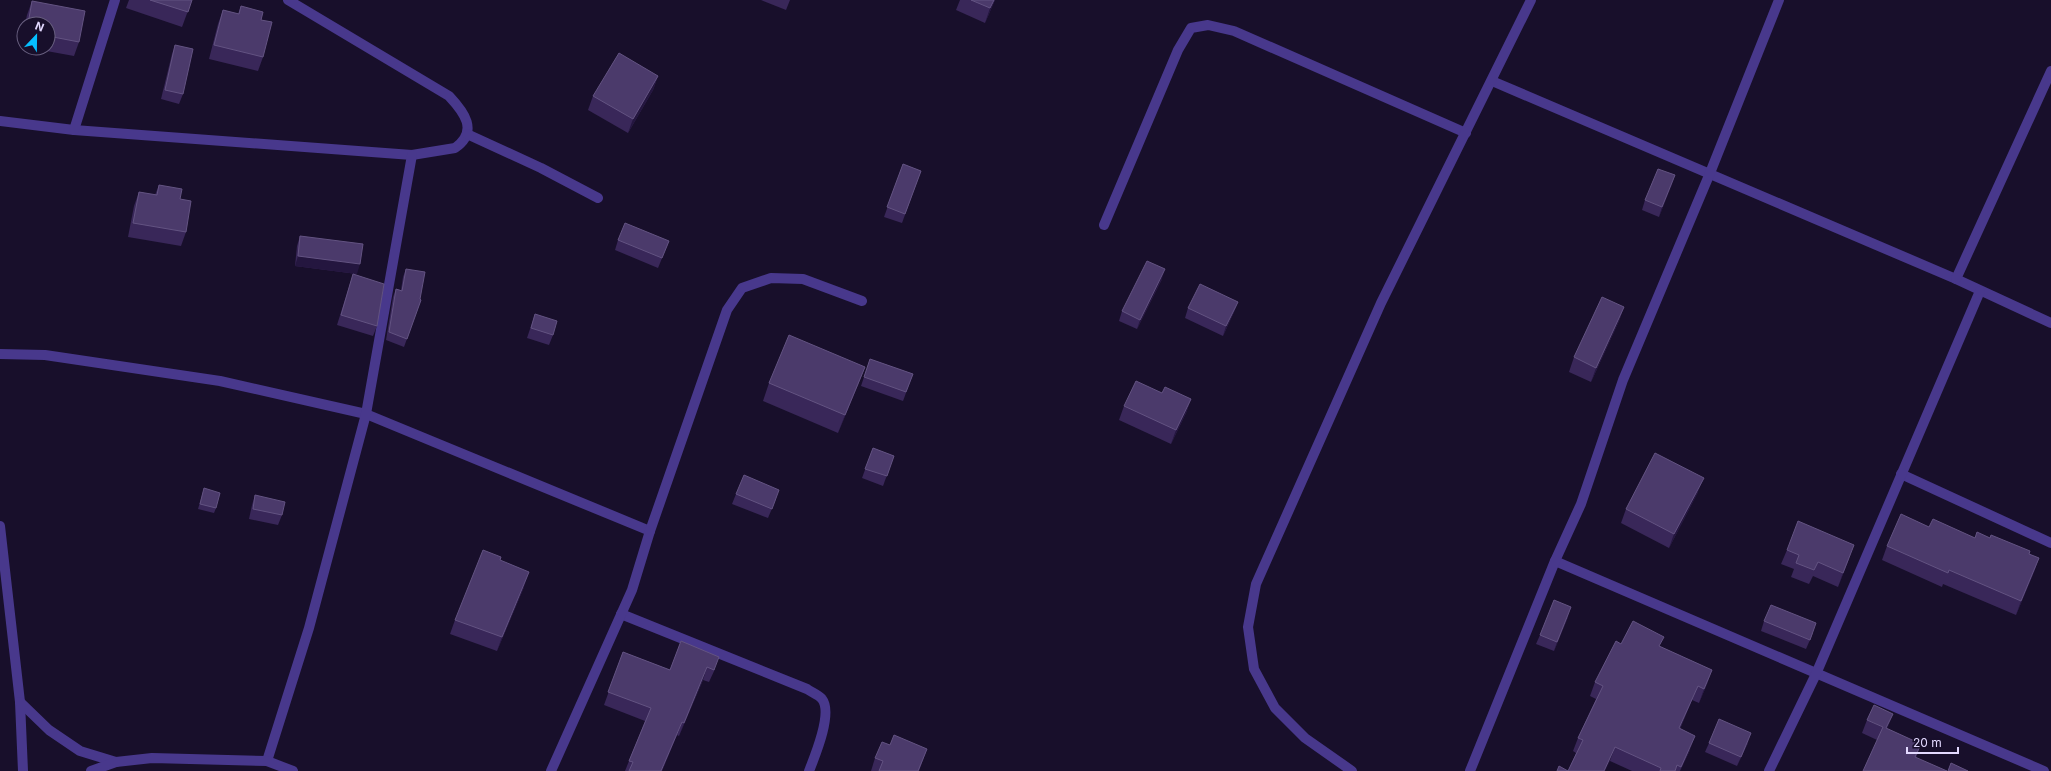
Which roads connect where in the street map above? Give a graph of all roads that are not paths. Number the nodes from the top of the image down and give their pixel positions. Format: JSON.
{"nodes":[{"id":1,"x":115,"y":0,"type":"edge"},
{"id":2,"x":288,"y":0,"type":"edge"},
{"id":3,"x":1531,"y":0,"type":"edge"},
{"id":4,"x":1779,"y":0,"type":"edge"},
{"id":5,"x":2051,"y":70,"type":"edge"},
{"id":6,"x":1492,"y":81,"type":"junction"},
{"id":7,"x":0,"y":121,"type":"edge"},
{"id":8,"x":74,"y":130,"type":"junction"},
{"id":9,"x":1466,"y":133,"type":"junction"},
{"id":10,"x":467,"y":134,"type":"junction"},
{"id":11,"x":412,"y":155,"type":"junction"},
{"id":12,"x":1710,"y":173,"type":"junction"},
{"id":13,"x":598,"y":198,"type":"dead end"},
{"id":14,"x":1104,"y":225,"type":"dead end"},
{"id":15,"x":1956,"y":279,"type":"junction"},
{"id":16,"x":1980,"y":291,"type":"junction"},
{"id":17,"x":862,"y":301,"type":"dead end"},
{"id":18,"x":2051,"y":323,"type":"edge"},
{"id":19,"x":0,"y":354,"type":"edge"},
{"id":20,"x":366,"y":414,"type":"junction"},
{"id":21,"x":1901,"y":474,"type":"junction"},
{"id":22,"x":0,"y":526,"type":"edge"},
{"id":23,"x":650,"y":530,"type":"junction"},
{"id":24,"x":2051,"y":543,"type":"edge"},
{"id":25,"x":1555,"y":561,"type":"junction"},
{"id":26,"x":621,"y":614,"type":"junction"},
{"id":27,"x":1816,"y":674,"type":"junction"},
{"id":28,"x":20,"y":702,"type":"junction"},
{"id":29,"x":267,"y":761,"type":"junction"},
{"id":30,"x":116,"y":762,"type":"junction"},
{"id":31,"x":24,"y":771,"type":"edge"},
{"id":32,"x":91,"y":771,"type":"edge"},
{"id":33,"x":293,"y":771,"type":"edge"},
{"id":34,"x":551,"y":771,"type":"edge"},
{"id":35,"x":809,"y":771,"type":"edge"},
{"id":36,"x":1352,"y":771,"type":"edge"},
{"id":37,"x":1470,"y":771,"type":"edge"},
{"id":38,"x":1769,"y":771,"type":"edge"},
{"id":39,"x":2044,"y":771,"type":"edge"}],
"edges":[{"from":1,"to":8,"type":"street"},
{"from":2,"to":10,"type":"street"},
{"from":3,"to":6,"type":"street"},
{"from":4,"to":12,"type":"street"},
{"from":5,"to":15,"type":"street"},
{"from":6,"to":9,"type":"street"},
{"from":6,"to":12,"type":"street"},
{"from":7,"to":8,"type":"street"},
{"from":8,"to":11,"type":"street"},
{"from":9,"to":14,"type":"street"},
{"from":9,"to":36,"type":"street"},
{"from":10,"to":11,"type":"street"},
{"from":10,"to":13,"type":"street"},
{"from":11,"to":20,"type":"street"},
{"from":12,"to":15,"type":"street"},
{"from":12,"to":25,"type":"street"},
{"from":15,"to":16,"type":"street"},
{"from":16,"to":18,"type":"street"},
{"from":16,"to":21,"type":"street"},
{"from":17,"to":23,"type":"street"},
{"from":19,"to":20,"type":"street"},
{"from":20,"to":23,"type":"street"},
{"from":20,"to":29,"type":"street"},
{"from":21,"to":24,"type":"street"},
{"from":21,"to":27,"type":"street"},
{"from":22,"to":28,"type":"street"},
{"from":23,"to":26,"type":"street"},
{"from":25,"to":27,"type":"street"},
{"from":25,"to":37,"type":"street"},
{"from":26,"to":34,"type":"street"},
{"from":26,"to":35,"type":"street"},
{"from":27,"to":38,"type":"street"},
{"from":27,"to":39,"type":"street"},
{"from":28,"to":30,"type":"street"},
{"from":28,"to":31,"type":"street"},
{"from":29,"to":30,"type":"street"},
{"from":29,"to":33,"type":"street"},
{"from":30,"to":32,"type":"street"}]}
